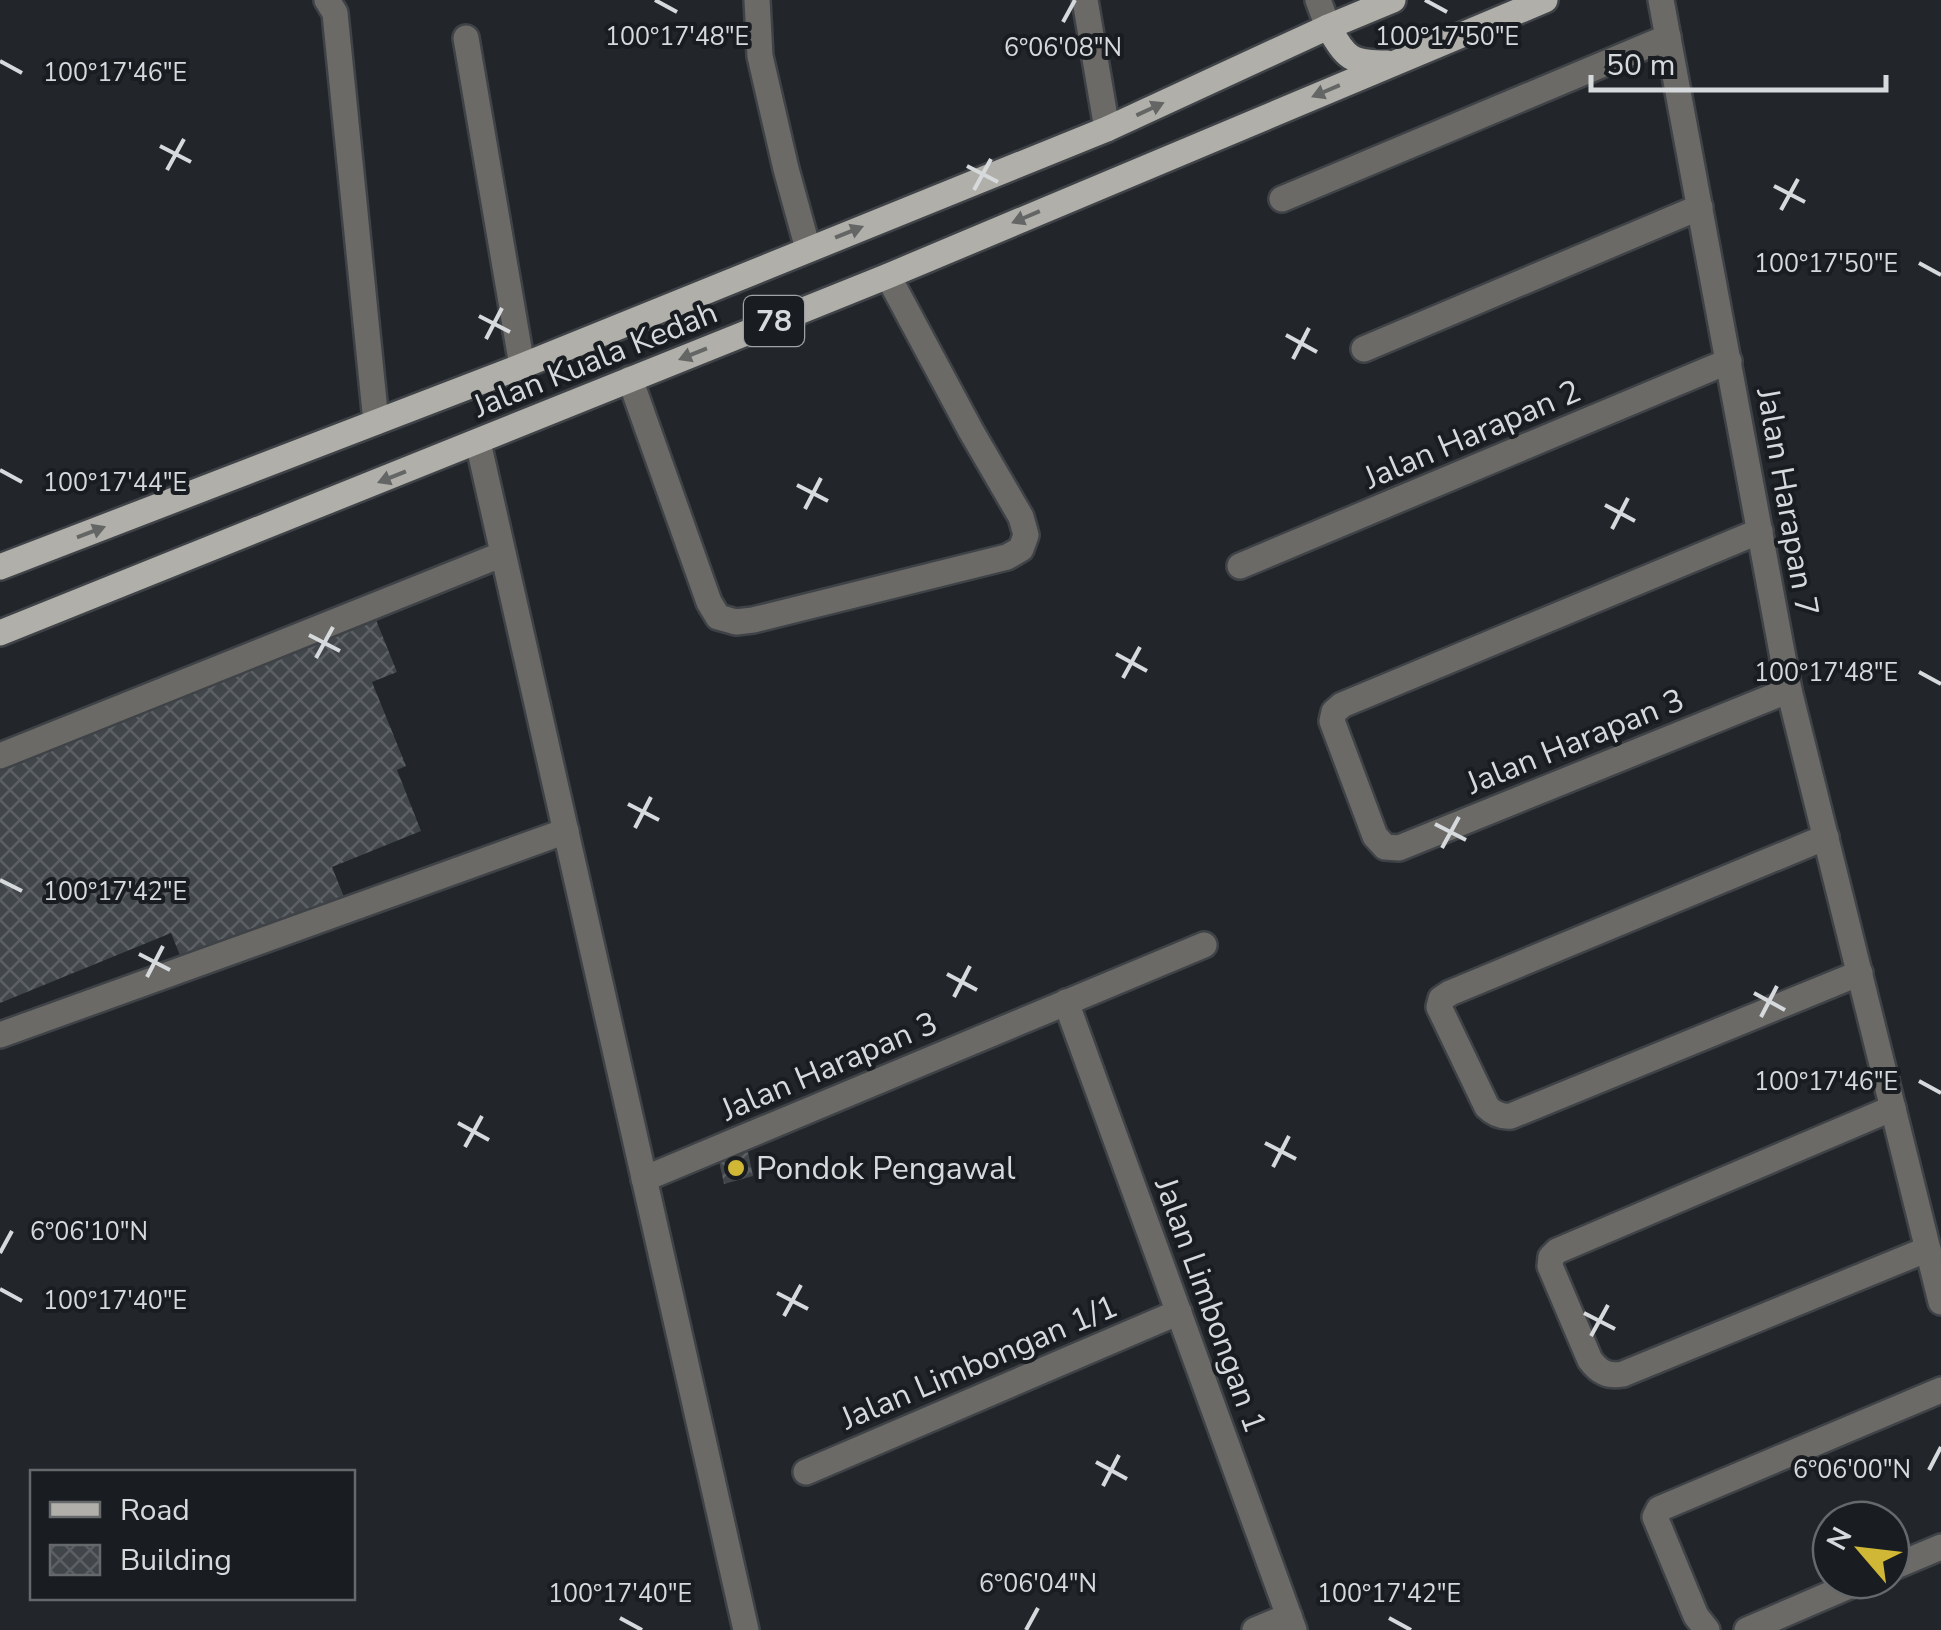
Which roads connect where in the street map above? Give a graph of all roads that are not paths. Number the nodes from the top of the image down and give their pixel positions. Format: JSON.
{"nodes":[{"id":1,"x":758,"y":0,"type":"edge"},
{"id":2,"x":1085,"y":0,"type":"edge"},
{"id":3,"x":1318,"y":0,"type":"edge"},
{"id":4,"x":1393,"y":0,"type":"edge"},
{"id":5,"x":1545,"y":0,"type":"edge"},
{"id":6,"x":1662,"y":0,"type":"edge"},
{"id":7,"x":335,"y":4,"type":"edge"},
{"id":8,"x":1328,"y":26,"type":"junction"},
{"id":9,"x":1668,"y":37,"type":"junction"},
{"id":10,"x":466,"y":38,"type":"dead end"},
{"id":11,"x":1392,"y":63,"type":"junction"},
{"id":12,"x":1107,"y":129,"type":"junction"},
{"id":13,"x":1282,"y":199,"type":"dead end"},
{"id":14,"x":1700,"y":207,"type":"junction"},
{"id":15,"x":808,"y":248,"type":"junction"},
{"id":16,"x":888,"y":276,"type":"junction"},
{"id":17,"x":1364,"y":349,"type":"dead end"},
{"id":18,"x":1729,"y":362,"type":"junction"},
{"id":19,"x":522,"y":366,"type":"junction"},
{"id":20,"x":630,"y":378,"type":"junction"},
{"id":21,"x":376,"y":422,"type":"junction"},
{"id":22,"x":478,"y":442,"type":"junction"},
{"id":23,"x":1760,"y":531,"type":"junction"},
{"id":24,"x":503,"y":554,"type":"junction"},
{"id":25,"x":0,"y":566,"type":"edge"},
{"id":26,"x":1240,"y":566,"type":"dead end"},
{"id":27,"x":0,"y":633,"type":"edge"},
{"id":28,"x":1789,"y":690,"type":"junction"},
{"id":29,"x":0,"y":756,"type":"edge"},
{"id":30,"x":566,"y":830,"type":"junction"},
{"id":31,"x":1826,"y":838,"type":"junction"},
{"id":32,"x":1204,"y":945,"type":"dead end"},
{"id":33,"x":1860,"y":973,"type":"junction"},
{"id":34,"x":1066,"y":1002,"type":"junction"},
{"id":35,"x":0,"y":1034,"type":"edge"},
{"id":36,"x":1893,"y":1108,"type":"junction"},
{"id":37,"x":644,"y":1179,"type":"junction"},
{"id":38,"x":1928,"y":1249,"type":"junction"},
{"id":39,"x":1941,"y":1302,"type":"edge"},
{"id":40,"x":1178,"y":1312,"type":"junction"},
{"id":41,"x":1941,"y":1390,"type":"edge"},
{"id":42,"x":806,"y":1472,"type":"dead end"},
{"id":43,"x":1941,"y":1547,"type":"edge"},
{"id":44,"x":1911,"y":1560,"type":"edge"},
{"id":45,"x":1817,"y":1600,"type":"edge"},
{"id":46,"x":1292,"y":1623,"type":"edge"},
{"id":47,"x":746,"y":1630,"type":"edge"},
{"id":48,"x":1255,"y":1630,"type":"edge"},
{"id":49,"x":1707,"y":1630,"type":"edge"},
{"id":50,"x":1746,"y":1630,"type":"edge"}],
"edges":[{"from":1,"to":15,"type":"street"},
{"from":2,"to":12,"type":"street"},
{"from":3,"to":8,"type":"street"},
{"from":4,"to":8,"type":"main road","name":"Jalan Kuala Kedah","number":"78"},
{"from":5,"to":11,"type":"main road","name":"Jalan Kuala Kedah","number":"78"},
{"from":6,"to":9,"type":"street","name":"Jalan Harapan 7"},
{"from":7,"to":21,"type":"street"},
{"from":8,"to":11,"type":"main road"},
{"from":12,"to":8,"type":"main road","name":"Jalan Kuala Kedah","number":"78","one_way":true},
{"from":9,"to":13,"type":"street"},
{"from":9,"to":14,"type":"street","name":"Jalan Harapan 7"},
{"from":10,"to":19,"type":"street"},
{"from":11,"to":16,"type":"main road","name":"Jalan Kuala Kedah","number":"78","one_way":true},
{"from":15,"to":12,"type":"main road","name":"Jalan Kuala Kedah","number":"78","one_way":true},
{"from":14,"to":17,"type":"street"},
{"from":14,"to":18,"type":"street","name":"Jalan Harapan 7"},
{"from":15,"to":19,"type":"main road","name":"Jalan Kuala Kedah","number":"78"},
{"from":16,"to":20,"type":"main road","name":"Jalan Kuala Kedah","number":"78","one_way":true},
{"from":16,"to":20,"type":"street"},
{"from":18,"to":23,"type":"street","name":"Jalan Harapan 7"},
{"from":18,"to":26,"type":"street","name":"Jalan Harapan 2"},
{"from":19,"to":21,"type":"main road","name":"Jalan Kuala Kedah","number":"78"},
{"from":20,"to":22,"type":"main road","name":"Jalan Kuala Kedah","number":"78"},
{"from":25,"to":21,"type":"main road","name":"Jalan Kuala Kedah","number":"78","one_way":true},
{"from":22,"to":24,"type":"street"},
{"from":22,"to":27,"type":"main road","name":"Jalan Kuala Kedah","number":"78","one_way":true},
{"from":23,"to":28,"type":"street","name":"Jalan Harapan 7"},
{"from":23,"to":28,"type":"street","name":"Jalan Harapan 3"},
{"from":24,"to":29,"type":"street"},
{"from":24,"to":30,"type":"street"},
{"from":28,"to":31,"type":"street","name":"Jalan Harapan 7"},
{"from":30,"to":35,"type":"street"},
{"from":30,"to":37,"type":"street"},
{"from":31,"to":33,"type":"street","name":"Jalan Harapan 7"},
{"from":31,"to":33,"type":"street"},
{"from":32,"to":34,"type":"street","name":"Jalan Harapan 3"},
{"from":33,"to":36,"type":"street","name":"Jalan Harapan 7"},
{"from":34,"to":37,"type":"street","name":"Jalan Harapan 3"},
{"from":34,"to":40,"type":"street","name":"Jalan Limbongan 1"},
{"from":36,"to":38,"type":"street","name":"Jalan Harapan 7"},
{"from":36,"to":38,"type":"street"},
{"from":37,"to":47,"type":"street"},
{"from":38,"to":39,"type":"street","name":"Jalan Harapan 7"},
{"from":40,"to":42,"type":"street","name":"Jalan Limbongan 1/1"},
{"from":40,"to":46,"type":"street","name":"Jalan Limbongan 1"},
{"from":41,"to":49,"type":"street"},
{"from":43,"to":44,"type":"street"},
{"from":45,"to":50,"type":"street"},
{"from":46,"to":48,"type":"street"}]}
